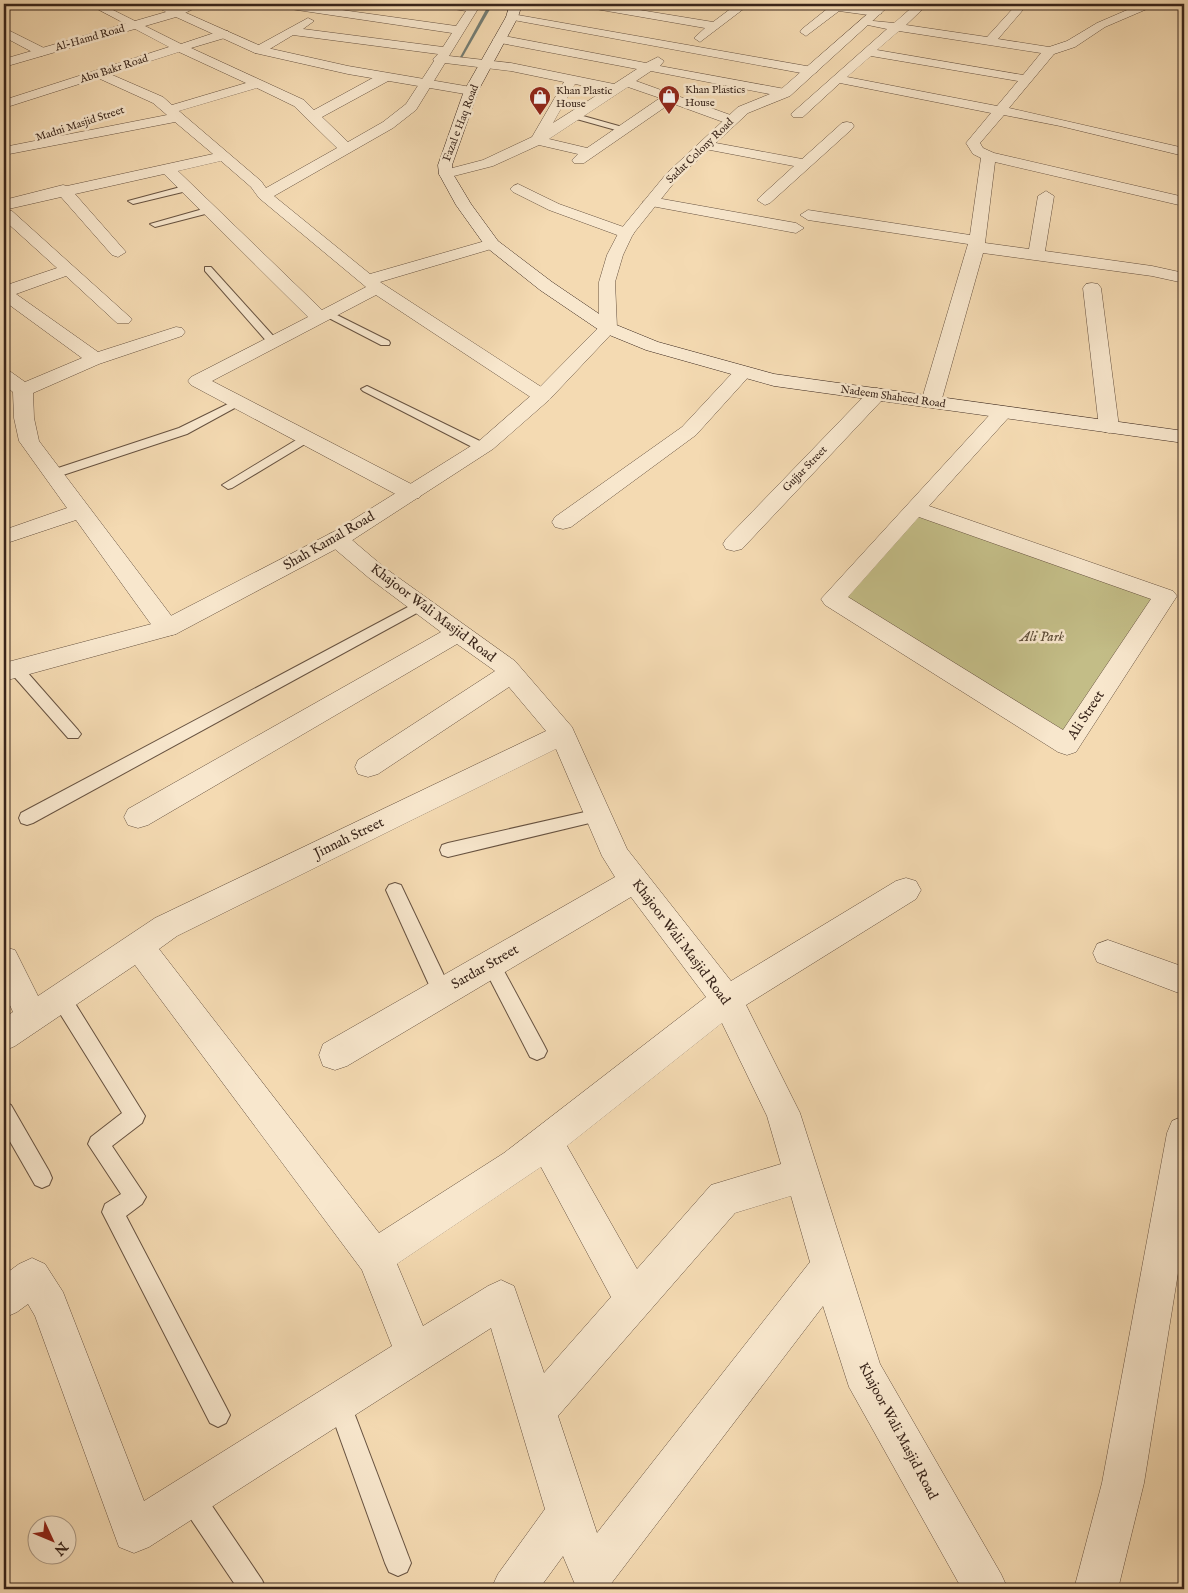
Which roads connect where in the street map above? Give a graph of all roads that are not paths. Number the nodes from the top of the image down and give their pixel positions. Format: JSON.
{"nodes":[{"id":1,"x":93,"y":4,"type":"edge"},
{"id":2,"x":157,"y":4,"type":"edge"},
{"id":3,"x":197,"y":4,"type":"edge"},
{"id":4,"x":277,"y":4,"type":"edge"},
{"id":5,"x":441,"y":4,"type":"edge"},
{"id":6,"x":516,"y":4,"type":"edge"},
{"id":7,"x":584,"y":4,"type":"edge"},
{"id":8,"x":817,"y":4,"type":"edge"},
{"id":9,"x":922,"y":4,"type":"edge"},
{"id":10,"x":1023,"y":4,"type":"edge"},
{"id":11,"x":1150,"y":4,"type":"edge"},
{"id":12,"x":723,"y":5,"type":"dead end"},
{"id":13,"x":838,"y":5,"type":"edge"},
{"id":14,"x":475,"y":6,"type":"edge"},
{"id":15,"x":741,"y":6,"type":"edge"},
{"id":16,"x":326,"y":10,"type":"junction"},
{"id":17,"x":177,"y":13,"type":"junction"},
{"id":18,"x":876,"y":13,"type":"edge"},
{"id":19,"x":512,"y":17,"type":"junction"},
{"id":20,"x":134,"y":25,"type":"junction"},
{"id":21,"x":713,"y":26,"type":"junction"},
{"id":22,"x":896,"y":26,"type":"junction"},
{"id":23,"x":459,"y":30,"type":"junction"},
{"id":24,"x":292,"y":31,"type":"junction"},
{"id":25,"x":4,"y":32,"type":"edge"},
{"id":26,"x":806,"y":32,"type":"dead end"},
{"id":27,"x":224,"y":34,"type":"junction"},
{"id":28,"x":499,"y":39,"type":"junction"},
{"id":29,"x":990,"y":42,"type":"junction"},
{"id":30,"x":180,"y":48,"type":"junction"},
{"id":31,"x":682,"y":48,"type":"junction"},
{"id":32,"x":258,"y":50,"type":"junction"},
{"id":33,"x":1050,"y":51,"type":"junction"},
{"id":34,"x":42,"y":52,"type":"junction"},
{"id":35,"x":868,"y":52,"type":"junction"},
{"id":36,"x":442,"y":55,"type":"junction"},
{"id":37,"x":4,"y":63,"type":"edge"},
{"id":38,"x":488,"y":63,"type":"junction"},
{"id":39,"x":650,"y":67,"type":"junction"},
{"id":40,"x":812,"y":71,"type":"junction"},
{"id":41,"x":98,"y":74,"type":"junction"},
{"id":42,"x":385,"y":77,"type":"junction"},
{"id":43,"x":838,"y":79,"type":"junction"},
{"id":44,"x":1027,"y":79,"type":"junction"},
{"id":45,"x":571,"y":80,"type":"junction"},
{"id":46,"x":426,"y":83,"type":"junction"},
{"id":47,"x":257,"y":84,"type":"junction"},
{"id":48,"x":620,"y":85,"type":"junction"},
{"id":49,"x":472,"y":91,"type":"junction"},
{"id":50,"x":785,"y":93,"type":"junction"},
{"id":51,"x":669,"y":98,"type":"junction"},
{"id":52,"x":5,"y":103,"type":"edge"},
{"id":53,"x":133,"y":107,"type":"dead end"},
{"id":54,"x":168,"y":109,"type":"junction"},
{"id":55,"x":1001,"y":110,"type":"junction"},
{"id":56,"x":798,"y":114,"type":"dead end"},
{"id":57,"x":576,"y":116,"type":"junction"},
{"id":58,"x":312,"y":117,"type":"junction"},
{"id":59,"x":92,"y":119,"type":"dead end"},
{"id":60,"x":731,"y":120,"type":"junction"},
{"id":61,"x":847,"y":126,"type":"dead end"},
{"id":62,"x":623,"y":130,"type":"junction"},
{"id":63,"x":1178,"y":137,"type":"dead end"},
{"id":64,"x":537,"y":140,"type":"junction"},
{"id":65,"x":705,"y":145,"type":"junction"},
{"id":66,"x":1166,"y":147,"type":"junction"},
{"id":67,"x":346,"y":148,"type":"junction"},
{"id":68,"x":4,"y":150,"type":"edge"},
{"id":69,"x":1184,"y":152,"type":"edge"},
{"id":70,"x":224,"y":156,"type":"junction"},
{"id":71,"x":989,"y":156,"type":"junction"},
{"id":72,"x":805,"y":164,"type":"junction"},
{"id":73,"x":167,"y":168,"type":"junction"},
{"id":74,"x":446,"y":174,"type":"junction"},
{"id":75,"x":188,"y":188,"type":"junction"},
{"id":76,"x":518,"y":189,"type":"dead end"},
{"id":77,"x":63,"y":190,"type":"junction"},
{"id":78,"x":264,"y":195,"type":"junction"},
{"id":79,"x":1046,"y":196,"type":"dead end"},
{"id":80,"x":766,"y":200,"type":"dead end"},
{"id":81,"x":1179,"y":200,"type":"dead end"},
{"id":82,"x":133,"y":201,"type":"dead end"},
{"id":83,"x":651,"y":202,"type":"junction"},
{"id":84,"x":5,"y":209,"type":"edge"},
{"id":85,"x":210,"y":210,"type":"junction"},
{"id":86,"x":808,"y":215,"type":"dead end"},
{"id":87,"x":155,"y":224,"type":"dead end"},
{"id":88,"x":796,"y":228,"type":"dead end"},
{"id":89,"x":626,"y":233,"type":"junction"},
{"id":90,"x":492,"y":244,"type":"junction"},
{"id":91,"x":977,"y":244,"type":"junction"},
{"id":92,"x":118,"y":252,"type":"dead end"},
{"id":93,"x":1036,"y":255,"type":"junction"},
{"id":94,"x":208,"y":269,"type":"dead end"},
{"id":95,"x":68,"y":270,"type":"junction"},
{"id":96,"x":1184,"y":278,"type":"edge"},
{"id":97,"x":372,"y":284,"type":"junction"},
{"id":98,"x":1092,"y":288,"type":"dead end"},
{"id":99,"x":4,"y":293,"type":"edge"},
{"id":100,"x":325,"y":316,"type":"junction"},
{"id":101,"x":123,"y":319,"type":"dead end"},
{"id":102,"x":608,"y":328,"type":"junction"},
{"id":103,"x":176,"y":332,"type":"dead end"},
{"id":104,"x":273,"y":342,"type":"junction"},
{"id":105,"x":385,"y":343,"type":"dead end"},
{"id":106,"x":96,"y":359,"type":"junction"},
{"id":107,"x":743,"y":373,"type":"junction"},
{"id":108,"x":4,"y":376,"type":"edge"},
{"id":109,"x":367,"y":389,"type":"dead end"},
{"id":110,"x":23,"y":390,"type":"junction"},
{"id":111,"x":877,"y":394,"type":"junction"},
{"id":112,"x":542,"y":396,"type":"junction"},
{"id":113,"x":238,"y":402,"type":"junction"},
{"id":114,"x":931,"y":402,"type":"junction"},
{"id":115,"x":1002,"y":413,"type":"junction"},
{"id":116,"x":24,"y":416,"type":"junction"},
{"id":117,"x":4,"y":424,"type":"edge"},
{"id":118,"x":1108,"y":427,"type":"junction"},
{"id":119,"x":1184,"y":437,"type":"edge"},
{"id":120,"x":306,"y":438,"type":"junction"},
{"id":121,"x":482,"y":447,"type":"junction"},
{"id":122,"x":53,"y":474,"type":"junction"},
{"id":123,"x":228,"y":485,"type":"dead end"},
{"id":124,"x":411,"y":493,"type":"junction"},
{"id":125,"x":917,"y":509,"type":"junction"},
{"id":126,"x":80,"y":510,"type":"junction"},
{"id":127,"x":563,"y":522,"type":"dead end"},
{"id":128,"x":4,"y":537,"type":"edge"},
{"id":129,"x":337,"y":539,"type":"junction"},
{"id":130,"x":734,"y":544,"type":"dead end"},
{"id":131,"x":1175,"y":595,"type":"edge"},
{"id":132,"x":421,"y":604,"type":"junction"},
{"id":133,"x":167,"y":628,"type":"junction"},
{"id":134,"x":459,"y":632,"type":"junction"},
{"id":135,"x":10,"y":670,"type":"edge"},
{"id":136,"x":511,"y":673,"type":"junction"},
{"id":137,"x":73,"y":734,"type":"dead end"},
{"id":138,"x":563,"y":734,"type":"junction"},
{"id":139,"x":368,"y":767,"type":"dead end"},
{"id":140,"x":598,"y":815,"type":"junction"},
{"id":141,"x":138,"y":817,"type":"dead end"},
{"id":142,"x":27,"y":818,"type":"dead end"},
{"id":143,"x":448,"y":850,"type":"dead end"},
{"id":144,"x":635,"y":880,"type":"junction"},
{"id":145,"x":396,"y":890,"type":"dead end"},
{"id":146,"x":906,"y":890,"type":"dead end"},
{"id":147,"x":138,"y":946,"type":"junction"},
{"id":148,"x":1108,"y":953,"type":"dead end"},
{"id":149,"x":4,"y":960,"type":"edge"},
{"id":150,"x":491,"y":964,"type":"junction"},
{"id":151,"x":1184,"y":981,"type":"edge"},
{"id":152,"x":442,"y":992,"type":"junction"},
{"id":153,"x":61,"y":998,"type":"junction"},
{"id":154,"x":727,"y":1000,"type":"junction"},
{"id":155,"x":32,"y":1017,"type":"junction"},
{"id":156,"x":4,"y":1036,"type":"edge"},
{"id":157,"x":537,"y":1051,"type":"dead end"},
{"id":158,"x":335,"y":1055,"type":"dead end"},
{"id":159,"x":4,"y":1112,"type":"edge"},
{"id":160,"x":1184,"y":1132,"type":"edge"},
{"id":161,"x":546,"y":1142,"type":"junction"},
{"id":162,"x":802,"y":1175,"type":"junction"},
{"id":163,"x":42,"y":1178,"type":"dead end"},
{"id":164,"x":375,"y":1258,"type":"junction"},
{"id":165,"x":830,"y":1267,"type":"junction"},
{"id":166,"x":4,"y":1299,"type":"edge"},
{"id":167,"x":634,"y":1301,"type":"junction"},
{"id":168,"x":414,"y":1354,"type":"junction"},
{"id":169,"x":339,"y":1402,"type":"junction"},
{"id":170,"x":536,"y":1412,"type":"junction"},
{"id":171,"x":218,"y":1415,"type":"dead end"},
{"id":172,"x":191,"y":1497,"type":"junction"},
{"id":173,"x":568,"y":1514,"type":"junction"},
{"id":174,"x":398,"y":1563,"type":"dead end"},
{"id":175,"x":254,"y":1589,"type":"edge"},
{"id":176,"x":513,"y":1589,"type":"edge"},
{"id":177,"x":986,"y":1589,"type":"edge"},
{"id":178,"x":1096,"y":1589,"type":"edge"}],
"edges":[{"from":1,"to":20,"type":"street"},
{"from":2,"to":17,"type":"street"},
{"from":3,"to":17,"type":"street","name":"Al-Hamd Road"},
{"from":4,"to":16,"type":"street"},
{"from":5,"to":14,"type":"street"},
{"from":6,"to":19,"type":"street","name":"Fazal e Haq Road"},
{"from":7,"to":21,"type":"street"},
{"from":8,"to":13,"type":"street"},
{"from":9,"to":22,"type":"street"},
{"from":10,"to":29,"type":"street"},
{"from":11,"to":33,"type":"street"},
{"from":12,"to":15,"type":"street"},
{"from":13,"to":18,"type":"street"},
{"from":13,"to":26,"type":"street"},
{"from":14,"to":23,"type":"street"},
{"from":15,"to":21,"type":"street"},
{"from":16,"to":23,"type":"street"},
{"from":16,"to":24,"type":"street"},
{"from":17,"to":20,"type":"street","name":"Al-Hamd Road"},
{"from":17,"to":27,"type":"street"},
{"from":18,"to":22,"type":"street"},
{"from":18,"to":40,"type":"street","name":"Sadat Colony Road"},
{"from":19,"to":28,"type":"street","name":"Fazal e Haq Road"},
{"from":19,"to":31,"type":"street"},
{"from":20,"to":30,"type":"street"},
{"from":20,"to":34,"type":"street","name":"Al-Hamd Road"},
{"from":21,"to":31,"type":"street"},
{"from":22,"to":29,"type":"street"},
{"from":22,"to":35,"type":"street"},
{"from":23,"to":36,"type":"street"},
{"from":24,"to":32,"type":"street"},
{"from":24,"to":36,"type":"street"},
{"from":25,"to":34,"type":"street"},
{"from":27,"to":30,"type":"street","name":"Abu Bakr Road"},
{"from":27,"to":32,"type":"street"},
{"from":28,"to":38,"type":"street","name":"Fazal e Haq Road"},
{"from":28,"to":39,"type":"street"},
{"from":29,"to":33,"type":"street"},
{"from":30,"to":41,"type":"street","name":"Abu Bakr Road"},
{"from":30,"to":47,"type":"street"},
{"from":31,"to":39,"type":"street"},
{"from":31,"to":40,"type":"street"},
{"from":32,"to":42,"type":"street"},
{"from":33,"to":44,"type":"street"},
{"from":34,"to":37,"type":"street","name":"Al-Hamd Road"},
{"from":35,"to":43,"type":"street"},
{"from":35,"to":44,"type":"street"},
{"from":36,"to":38,"type":"street"},
{"from":36,"to":46,"type":"street"},
{"from":38,"to":45,"type":"street"},
{"from":38,"to":49,"type":"street","name":"Fazal e Haq Road"},
{"from":39,"to":48,"type":"street"},
{"from":39,"to":50,"type":"street"},
{"from":40,"to":50,"type":"street","name":"Sadat Colony Road"},
{"from":41,"to":52,"type":"street","name":"Abu Bakr Road"},
{"from":41,"to":54,"type":"street"},
{"from":42,"to":46,"type":"street"},
{"from":42,"to":58,"type":"street"},
{"from":43,"to":55,"type":"street"},
{"from":43,"to":56,"type":"street"},
{"from":44,"to":55,"type":"street"},
{"from":45,"to":48,"type":"street"},
{"from":45,"to":64,"type":"street"},
{"from":46,"to":49,"type":"street"},
{"from":46,"to":67,"type":"street"},
{"from":47,"to":54,"type":"street"},
{"from":47,"to":58,"type":"street"},
{"from":48,"to":51,"type":"street"},
{"from":48,"to":57,"type":"street"},
{"from":49,"to":74,"type":"street","name":"Fazal e Haq Road"},
{"from":50,"to":60,"type":"street","name":"Sadat Colony Road"},
{"from":51,"to":60,"type":"street"},
{"from":51,"to":62,"type":"street"},
{"from":53,"to":54,"type":"street","name":"Madni Masjid Street"},
{"from":54,"to":68,"type":"street"},
{"from":54,"to":70,"type":"street"},
{"from":55,"to":66,"type":"street"},
{"from":55,"to":71,"type":"street"},
{"from":57,"to":62,"type":"lane"},
{"from":57,"to":64,"type":"street"},
{"from":58,"to":67,"type":"street"},
{"from":59,"to":68,"type":"street","name":"Madni Masjid Street"},
{"from":60,"to":65,"type":"street","name":"Sadat Colony Road"},
{"from":61,"to":72,"type":"street"},
{"from":62,"to":64,"type":"street"},
{"from":63,"to":66,"type":"street"},
{"from":64,"to":74,"type":"street"},
{"from":65,"to":72,"type":"street"},
{"from":65,"to":83,"type":"street","name":"Sadat Colony Road"},
{"from":66,"to":69,"type":"street"},
{"from":67,"to":78,"type":"street"},
{"from":70,"to":73,"type":"street"},
{"from":70,"to":78,"type":"street"},
{"from":71,"to":81,"type":"street"},
{"from":71,"to":91,"type":"street"},
{"from":72,"to":80,"type":"street"},
{"from":73,"to":75,"type":"street"},
{"from":73,"to":77,"type":"street"},
{"from":74,"to":90,"type":"street","name":"Fazal e Haq Road"},
{"from":75,"to":82,"type":"lane"},
{"from":75,"to":85,"type":"street"},
{"from":76,"to":89,"type":"street"},
{"from":77,"to":84,"type":"street"},
{"from":77,"to":92,"type":"street"},
{"from":78,"to":97,"type":"street"},
{"from":79,"to":93,"type":"street"},
{"from":83,"to":88,"type":"street"},
{"from":83,"to":89,"type":"street","name":"Sadat Colony Road"},
{"from":84,"to":95,"type":"street"},
{"from":85,"to":87,"type":"lane"},
{"from":85,"to":100,"type":"street"},
{"from":86,"to":91,"type":"street"},
{"from":89,"to":102,"type":"street","name":"Sadat Colony Road"},
{"from":90,"to":97,"type":"street"},
{"from":90,"to":102,"type":"street","name":"Fazal e Haq Road"},
{"from":91,"to":93,"type":"street"},
{"from":91,"to":114,"type":"street"},
{"from":93,"to":96,"type":"street"},
{"from":94,"to":104,"type":"lane"},
{"from":95,"to":99,"type":"street"},
{"from":95,"to":101,"type":"street"},
{"from":97,"to":100,"type":"street"},
{"from":97,"to":112,"type":"street"},
{"from":98,"to":118,"type":"street"},
{"from":99,"to":106,"type":"street"},
{"from":100,"to":104,"type":"street"},
{"from":100,"to":105,"type":"lane"},
{"from":102,"to":107,"type":"street","name":"Nadeem Shaheed Road"},
{"from":102,"to":112,"type":"street","name":"Shah Kamal Road"},
{"from":103,"to":106,"type":"street"},
{"from":104,"to":113,"type":"street"},
{"from":106,"to":110,"type":"street"},
{"from":107,"to":111,"type":"street","name":"Nadeem Shaheed Road"},
{"from":107,"to":127,"type":"street"},
{"from":108,"to":110,"type":"street"},
{"from":109,"to":121,"type":"lane"},
{"from":110,"to":116,"type":"street"},
{"from":111,"to":114,"type":"street","name":"Nadeem Shaheed Road"},
{"from":111,"to":130,"type":"street","name":"Gujjar Street"},
{"from":112,"to":121,"type":"street","name":"Shah Kamal Road"},
{"from":113,"to":120,"type":"street"},
{"from":113,"to":122,"type":"lane"},
{"from":114,"to":115,"type":"street","name":"Nadeem Shaheed Road"},
{"from":115,"to":118,"type":"street","name":"Nadeem Shaheed Road"},
{"from":115,"to":125,"type":"street","name":"Ali Street"},
{"from":116,"to":117,"type":"street"},
{"from":116,"to":122,"type":"street"},
{"from":118,"to":119,"type":"street","name":"Nadeem Shaheed Road"},
{"from":120,"to":123,"type":"lane"},
{"from":120,"to":124,"type":"street"},
{"from":121,"to":124,"type":"street","name":"Shah Kamal Road"},
{"from":122,"to":126,"type":"street"},
{"from":124,"to":129,"type":"street","name":"Shah Kamal Road"},
{"from":125,"to":131,"type":"street","name":"Ali Street"},
{"from":125,"to":131,"type":"street","name":"Ali Street"},
{"from":126,"to":128,"type":"street"},
{"from":126,"to":133,"type":"street"},
{"from":129,"to":132,"type":"street","name":"Khajoor Wali Masjid Road"},
{"from":129,"to":133,"type":"street","name":"Shah Kamal Road"},
{"from":132,"to":134,"type":"street","name":"Khajoor Wali Masjid Road"},
{"from":132,"to":142,"type":"lane"},
{"from":133,"to":135,"type":"street","name":"Shah Kamal Road"},
{"from":134,"to":136,"type":"street","name":"Khajoor Wali Masjid Road"},
{"from":134,"to":141,"type":"street"},
{"from":135,"to":137,"type":"lane"},
{"from":136,"to":138,"type":"street","name":"Khajoor Wali Masjid Road"},
{"from":136,"to":139,"type":"street"},
{"from":138,"to":140,"type":"street","name":"Khajoor Wali Masjid Road"},
{"from":138,"to":147,"type":"street","name":"Jinnah Street"},
{"from":140,"to":143,"type":"lane"},
{"from":140,"to":144,"type":"street","name":"Khajoor Wali Masjid Road"},
{"from":144,"to":150,"type":"street","name":"Sardar Street"},
{"from":144,"to":154,"type":"street","name":"Khajoor Wali Masjid Road"},
{"from":145,"to":152,"type":"lane"},
{"from":146,"to":154,"type":"street"},
{"from":147,"to":153,"type":"street","name":"Jinnah Street"},
{"from":147,"to":164,"type":"street"},
{"from":148,"to":151,"type":"street"},
{"from":149,"to":155,"type":"street"},
{"from":150,"to":152,"type":"street","name":"Sardar Street"},
{"from":150,"to":157,"type":"lane"},
{"from":152,"to":158,"type":"street","name":"Sardar Street"},
{"from":153,"to":155,"type":"street","name":"Jinnah Street"},
{"from":153,"to":171,"type":"lane"},
{"from":154,"to":161,"type":"street"},
{"from":154,"to":162,"type":"street","name":"Khajoor Wali Masjid Road"},
{"from":155,"to":156,"type":"street","name":"Jinnah Street"},
{"from":159,"to":163,"type":"lane"},
{"from":160,"to":178,"type":"street"},
{"from":161,"to":164,"type":"street"},
{"from":161,"to":167,"type":"street"},
{"from":162,"to":165,"type":"street","name":"Khajoor Wali Masjid Road"},
{"from":162,"to":167,"type":"street"},
{"from":164,"to":168,"type":"street"},
{"from":165,"to":173,"type":"street"},
{"from":165,"to":177,"type":"street","name":"Khajoor Wali Masjid Road"},
{"from":166,"to":172,"type":"street"},
{"from":167,"to":170,"type":"street"},
{"from":168,"to":169,"type":"street"},
{"from":168,"to":170,"type":"street"},
{"from":169,"to":172,"type":"street"},
{"from":169,"to":174,"type":"lane"},
{"from":170,"to":173,"type":"street"},
{"from":172,"to":175,"type":"lane"},
{"from":173,"to":176,"type":"street"}]}
